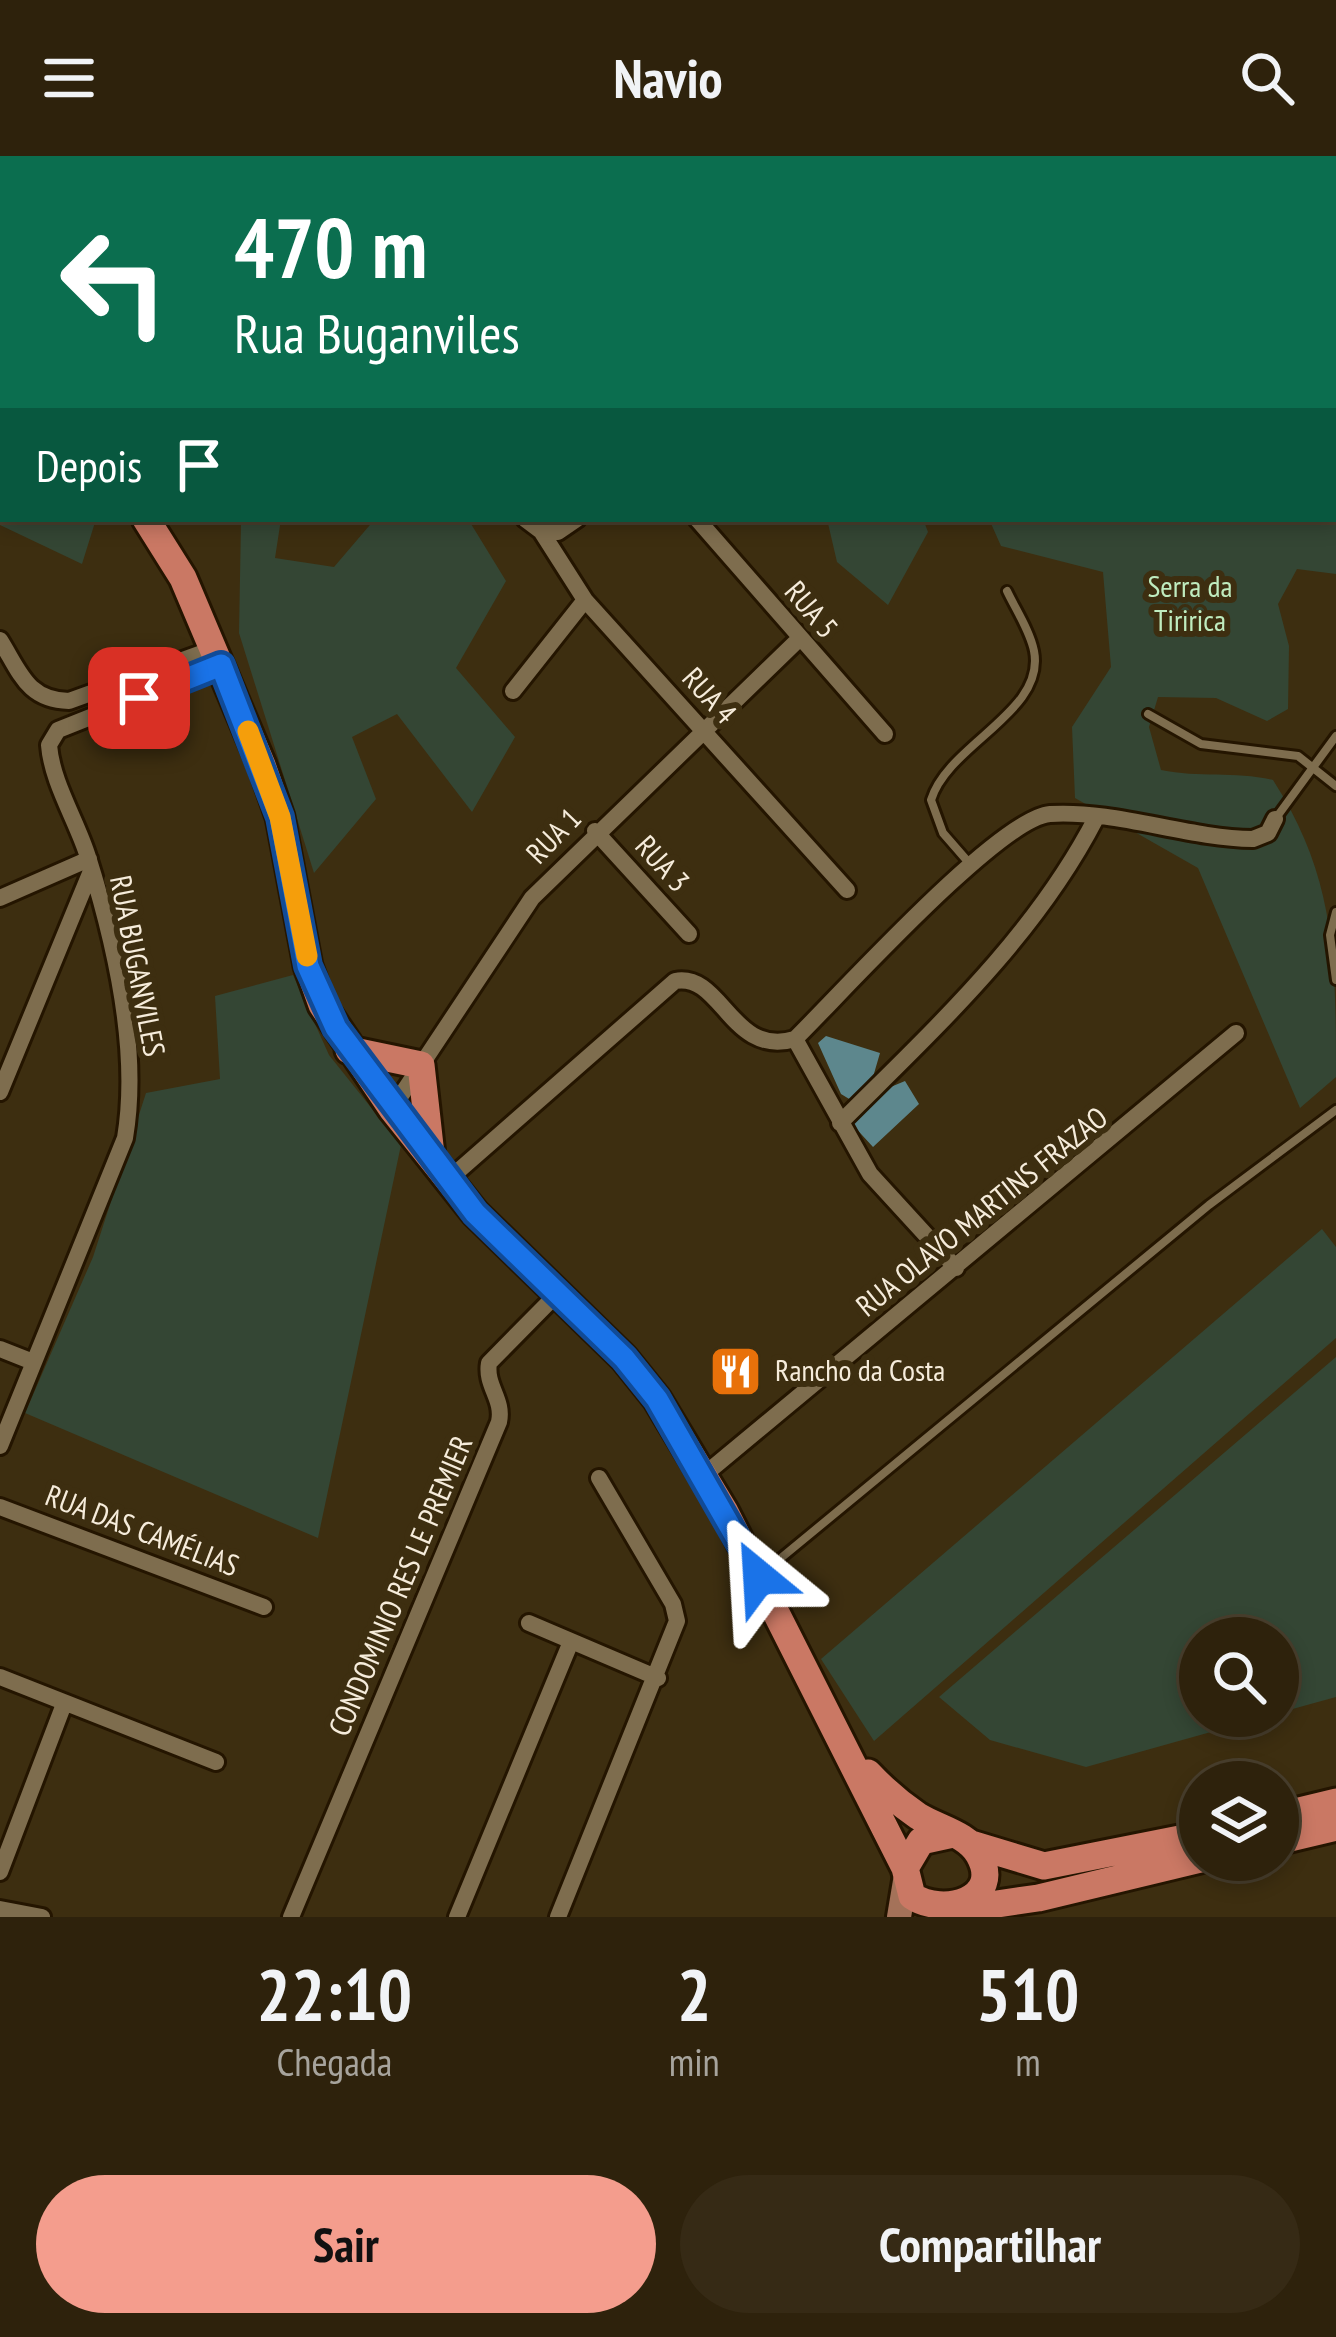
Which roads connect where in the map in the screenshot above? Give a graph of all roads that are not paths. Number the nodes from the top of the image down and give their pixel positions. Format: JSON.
{"nodes":[{"id":1,"x":148,"y":522,"type":"edge"},
{"id":2,"x":529,"y":522,"type":"edge"},
{"id":3,"x":573,"y":522,"type":"edge"},
{"id":4,"x":701,"y":522,"type":"edge"},
{"id":5,"x":541,"y":532,"type":"junction"},
{"id":6,"x":1007,"y":591,"type":"dead end"},
{"id":7,"x":585,"y":600,"type":"junction"},
{"id":8,"x":0,"y":640,"type":"edge"},
{"id":9,"x":799,"y":640,"type":"junction"},
{"id":10,"x":217,"y":657,"type":"junction"},
{"id":11,"x":512,"y":691,"type":"dead end"},
{"id":12,"x":1148,"y":714,"type":"dead end"},
{"id":13,"x":705,"y":730,"type":"junction"},
{"id":14,"x":885,"y":734,"type":"dead end"},
{"id":15,"x":1336,"y":736,"type":"edge"},
{"id":16,"x":1310,"y":766,"type":"junction"},
{"id":17,"x":1336,"y":786,"type":"edge"},
{"id":18,"x":1096,"y":818,"type":"junction"},
{"id":19,"x":1275,"y":819,"type":"joint"},
{"id":20,"x":595,"y":831,"type":"junction"},
{"id":21,"x":90,"y":865,"type":"junction"},
{"id":22,"x":971,"y":865,"type":"junction"},
{"id":23,"x":847,"y":890,"type":"dead end"},
{"id":24,"x":0,"y":898,"type":"edge"},
{"id":25,"x":1336,"y":912,"type":"edge"},
{"id":26,"x":689,"y":934,"type":"dead end"},
{"id":27,"x":1336,"y":980,"type":"edge"},
{"id":28,"x":1236,"y":1034,"type":"dead end"},
{"id":29,"x":795,"y":1039,"type":"junction"},
{"id":30,"x":349,"y":1050,"type":"junction"},
{"id":31,"x":422,"y":1065,"type":"junction"},
{"id":32,"x":0,"y":1092,"type":"edge"},
{"id":33,"x":392,"y":1109,"type":"junction"},
{"id":34,"x":1336,"y":1110,"type":"edge"},
{"id":35,"x":840,"y":1123,"type":"junction"},
{"id":36,"x":440,"y":1169,"type":"junction"},
{"id":37,"x":956,"y":1268,"type":"junction"},
{"id":38,"x":556,"y":1295,"type":"junction"},
{"id":39,"x":0,"y":1349,"type":"edge"},
{"id":40,"x":32,"y":1362,"type":"junction"},
{"id":41,"x":0,"y":1446,"type":"edge"},
{"id":42,"x":704,"y":1475,"type":"junction"},
{"id":43,"x":599,"y":1478,"type":"dead end"},
{"id":44,"x":0,"y":1507,"type":"edge"},
{"id":45,"x":759,"y":1577,"type":"junction"},
{"id":46,"x":264,"y":1606,"type":"dead end"},
{"id":47,"x":529,"y":1623,"type":"dead end"},
{"id":48,"x":570,"y":1644,"type":"junction"},
{"id":49,"x":0,"y":1677,"type":"edge"},
{"id":50,"x":658,"y":1678,"type":"junction"},
{"id":51,"x":64,"y":1704,"type":"junction"},
{"id":52,"x":850,"y":1754,"type":"junction"},
{"id":53,"x":216,"y":1762,"type":"dead end"},
{"id":54,"x":1336,"y":1802,"type":"edge"},
{"id":55,"x":1299,"y":1811,"type":"edge"},
{"id":56,"x":1336,"y":1827,"type":"edge"},
{"id":57,"x":1299,"y":1836,"type":"edge"},
{"id":58,"x":962,"y":1839,"type":"junction"},
{"id":59,"x":1179,"y":1839,"type":"edge"},
{"id":60,"x":1179,"y":1864,"type":"edge"},
{"id":61,"x":0,"y":1872,"type":"edge"},
{"id":62,"x":905,"y":1875,"type":"junction"},
{"id":63,"x":0,"y":1909,"type":"edge"},
{"id":64,"x":959,"y":1913,"type":"edge"},
{"id":65,"x":42,"y":1917,"type":"edge"},
{"id":66,"x":291,"y":1917,"type":"edge"},
{"id":67,"x":458,"y":1917,"type":"edge"},
{"id":68,"x":558,"y":1917,"type":"edge"},
{"id":69,"x":899,"y":1917,"type":"edge"}],
"edges":[{"from":1,"to":10,"type":"main road"},
{"from":2,"to":5,"type":"street","name":"RUA 4"},
{"from":3,"to":5,"type":"street"},
{"from":4,"to":9,"type":"street","name":"RUA 5"},
{"from":5,"to":7,"type":"street","name":"RUA 4"},
{"from":6,"to":22,"type":"lane"},
{"from":7,"to":11,"type":"street"},
{"from":7,"to":13,"type":"street","name":"RUA 4"},
{"from":8,"to":10,"type":"street"},
{"from":9,"to":13,"type":"street","name":"RUA 1"},
{"from":9,"to":14,"type":"street","name":"RUA 5"},
{"from":10,"to":21,"type":"street","name":"RUA BUGANVILES"},
{"from":10,"to":30,"type":"main road"},
{"from":12,"to":16,"type":"lane"},
{"from":13,"to":20,"type":"street","name":"RUA 1"},
{"from":13,"to":23,"type":"street","name":"RUA 4"},
{"from":15,"to":16,"type":"lane"},
{"from":16,"to":17,"type":"lane"},
{"from":16,"to":19,"type":"lane"},
{"from":18,"to":19,"type":"street"},
{"from":18,"to":22,"type":"street"},
{"from":18,"to":35,"type":"street"},
{"from":20,"to":26,"type":"street","name":"RUA 3"},
{"from":20,"to":31,"type":"street","name":"RUA 1"},
{"from":21,"to":24,"type":"street"},
{"from":21,"to":32,"type":"street"},
{"from":21,"to":40,"type":"street","name":"RUA BUGANVILES"},
{"from":22,"to":29,"type":"street"},
{"from":25,"to":27,"type":"lane"},
{"from":28,"to":37,"type":"street","name":"RUA OLAVO MARTINS FRAZAO"},
{"from":29,"to":35,"type":"street"},
{"from":29,"to":36,"type":"street"},
{"from":30,"to":31,"type":"main road"},
{"from":30,"to":33,"type":"main road"},
{"from":31,"to":33,"type":"street","name":"RUA 1"},
{"from":31,"to":36,"type":"main road"},
{"from":33,"to":36,"type":"main road"},
{"from":34,"to":45,"type":"lane"},
{"from":35,"to":37,"type":"street"},
{"from":36,"to":38,"type":"main road"},
{"from":37,"to":42,"type":"street","name":"RUA OLAVO MARTINS FRAZAO"},
{"from":38,"to":42,"type":"main road"},
{"from":38,"to":66,"type":"street","name":"CONDOMINIO RES LE PREMIER"},
{"from":39,"to":40,"type":"street"},
{"from":40,"to":41,"type":"street","name":"RUA BUGANVILES"},
{"from":42,"to":45,"type":"main road"},
{"from":43,"to":50,"type":"street"},
{"from":44,"to":46,"type":"street","name":"RUA DAS CAMÉLIAS"},
{"from":45,"to":52,"type":"main road"},
{"from":47,"to":48,"type":"street"},
{"from":48,"to":50,"type":"street"},
{"from":48,"to":67,"type":"street"},
{"from":49,"to":51,"type":"street"},
{"from":50,"to":68,"type":"street"},
{"from":51,"to":53,"type":"street"},
{"from":51,"to":61,"type":"street"},
{"from":52,"to":58,"type":"main road"},
{"from":52,"to":62,"type":"main road"},
{"from":54,"to":55,"type":"main road"},
{"from":56,"to":57,"type":"main road"},
{"from":58,"to":59,"type":"main road"},
{"from":58,"to":62,"type":"main road"},
{"from":58,"to":64,"type":"main road"},
{"from":60,"to":64,"type":"main road"},
{"from":62,"to":64,"type":"main road"},
{"from":62,"to":69,"type":"street"},
{"from":63,"to":65,"type":"street"}]}
